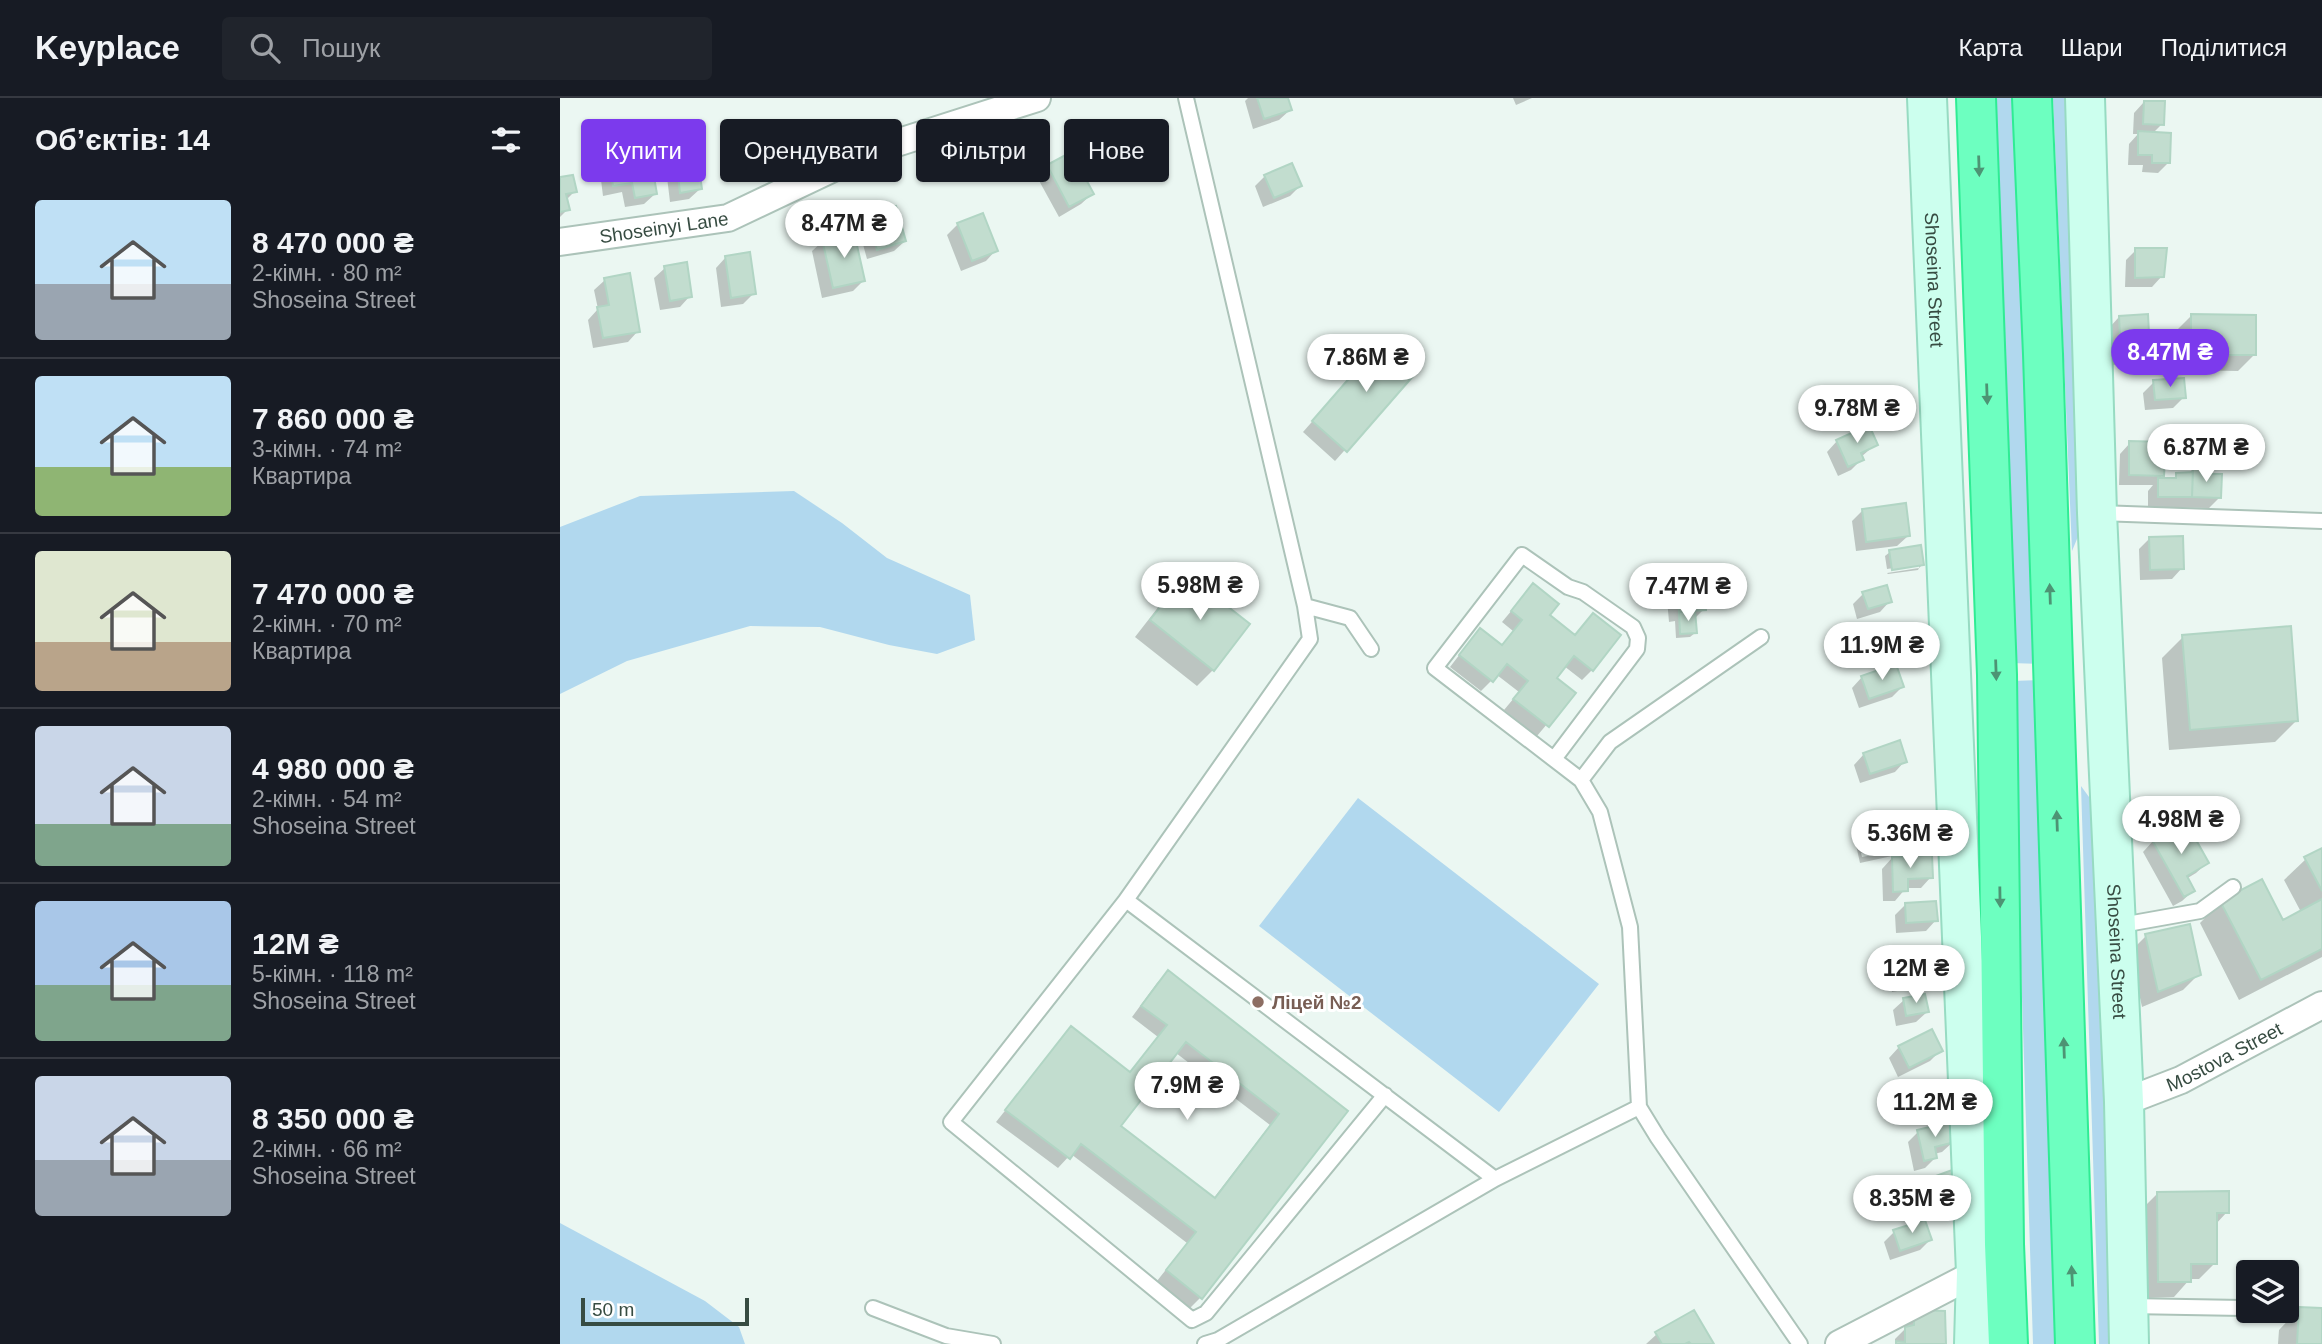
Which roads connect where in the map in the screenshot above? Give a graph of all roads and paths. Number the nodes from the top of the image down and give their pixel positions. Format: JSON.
{"nodes":[{"id":1,"x":1037,"y":98,"type":"edge"},
{"id":2,"x":1186,"y":98,"type":"edge"},
{"id":3,"x":1927,"y":98,"type":"edge"},
{"id":4,"x":1976,"y":98,"type":"edge"},
{"id":5,"x":2032,"y":98,"type":"edge"},
{"id":6,"x":2085,"y":98,"type":"edge"},
{"id":7,"x":560,"y":242,"type":"edge"},
{"id":8,"x":2098,"y":513,"type":"junction"},
{"id":9,"x":2322,"y":521,"type":"edge"},
{"id":10,"x":1305,"y":606,"type":"junction"},
{"id":11,"x":1761,"y":637,"type":"dead end"},
{"id":12,"x":1371,"y":649,"type":"dead end"},
{"id":13,"x":1554,"y":759,"type":"junction"},
{"id":14,"x":1581,"y":780,"type":"junction"},
{"id":15,"x":2233,"y":887,"type":"dead end"},
{"id":16,"x":1126,"y":900,"type":"junction"},
{"id":17,"x":2115,"y":927,"type":"junction"},
{"id":18,"x":2322,"y":1005,"type":"edge"},
{"id":19,"x":1384,"y":1095,"type":"junction"},
{"id":20,"x":2124,"y":1102,"type":"junction"},
{"id":21,"x":1639,"y":1107,"type":"junction"},
{"id":22,"x":1495,"y":1179,"type":"junction"},
{"id":23,"x":1976,"y":1273,"type":"junction"},
{"id":24,"x":2127,"y":1306,"type":"junction"},
{"id":25,"x":873,"y":1308,"type":"dead end"},
{"id":26,"x":2236,"y":1308,"type":"edge"},
{"id":27,"x":993,"y":1344,"type":"edge"},
{"id":28,"x":1205,"y":1344,"type":"edge"},
{"id":29,"x":1801,"y":1344,"type":"edge"},
{"id":30,"x":1839,"y":1344,"type":"edge"},
{"id":31,"x":1974,"y":1344,"type":"edge"},
{"id":32,"x":2008,"y":1344,"type":"edge"},
{"id":33,"x":2075,"y":1344,"type":"edge"},
{"id":34,"x":2129,"y":1344,"type":"edge"}],
"edges":[{"from":1,"to":7,"type":"street","name":"Shoseinyi Lane"},
{"from":2,"to":10,"type":"lane"},
{"from":3,"to":23,"type":"street","name":"Shoseina Street"},
{"from":4,"to":32,"type":"highway","one_way":true},
{"from":33,"to":5,"type":"highway","one_way":true},
{"from":6,"to":8,"type":"street","name":"Shoseina Street"},
{"from":8,"to":9,"type":"lane"},
{"from":8,"to":17,"type":"street","name":"Shoseina Street"},
{"from":10,"to":12,"type":"lane"},
{"from":10,"to":16,"type":"lane"},
{"from":11,"to":14,"type":"lane"},
{"from":13,"to":13,"type":"lane"},
{"from":13,"to":14,"type":"lane"},
{"from":14,"to":21,"type":"lane"},
{"from":15,"to":17,"type":"lane"},
{"from":16,"to":19,"type":"lane"},
{"from":16,"to":19,"type":"lane"},
{"from":17,"to":20,"type":"street","name":"Shoseina Street"},
{"from":18,"to":20,"type":"street","name":"Mostova Street"},
{"from":19,"to":22,"type":"lane"},
{"from":20,"to":24,"type":"street","name":"Shoseina Street"},
{"from":21,"to":22,"type":"lane"},
{"from":21,"to":29,"type":"lane"},
{"from":22,"to":28,"type":"lane"},
{"from":23,"to":30,"type":"street"},
{"from":23,"to":31,"type":"street","name":"Shoseina Street"},
{"from":24,"to":26,"type":"lane"},
{"from":24,"to":34,"type":"street","name":"Shoseina Street"},
{"from":25,"to":27,"type":"lane"}]}
